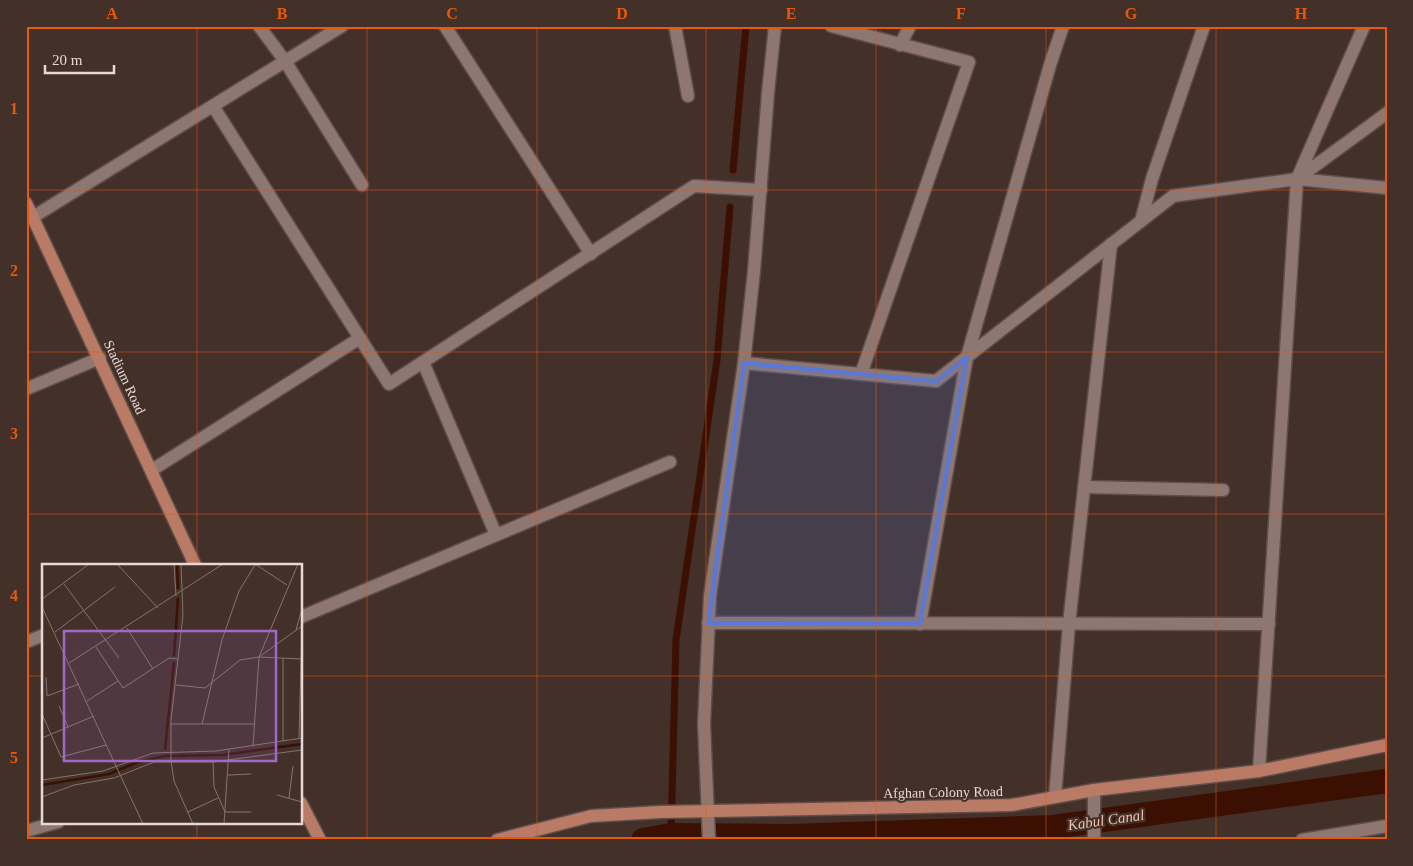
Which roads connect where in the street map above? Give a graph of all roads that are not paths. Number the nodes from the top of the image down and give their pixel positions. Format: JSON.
{"nodes":[{"id":1,"x":258,"y":26,"type":"edge"},
{"id":2,"x":342,"y":26,"type":"edge"},
{"id":3,"x":445,"y":26,"type":"edge"},
{"id":4,"x":675,"y":26,"type":"edge"},
{"id":5,"x":775,"y":26,"type":"edge"},
{"id":6,"x":831,"y":26,"type":"edge"},
{"id":7,"x":910,"y":26,"type":"edge"},
{"id":8,"x":1063,"y":26,"type":"edge"},
{"id":9,"x":1204,"y":26,"type":"edge"},
{"id":10,"x":1364,"y":26,"type":"edge"},
{"id":11,"x":900,"y":45,"type":"junction"},
{"id":12,"x":285,"y":61,"type":"junction"},
{"id":13,"x":688,"y":96,"type":"dead end"},
{"id":14,"x":213,"y":106,"type":"junction"},
{"id":15,"x":1387,"y":113,"type":"edge"},
{"id":16,"x":1297,"y":179,"type":"junction"},
{"id":17,"x":362,"y":185,"type":"dead end"},
{"id":18,"x":1387,"y":188,"type":"edge"},
{"id":19,"x":761,"y":190,"type":"junction"},
{"id":20,"x":26,"y":203,"type":"edge"},
{"id":21,"x":33,"y":217,"type":"junction"},
{"id":22,"x":1140,"y":221,"type":"junction"},
{"id":23,"x":1111,"y":244,"type":"junction"},
{"id":24,"x":590,"y":254,"type":"junction"},
{"id":25,"x":360,"y":338,"type":"junction"},
{"id":26,"x":967,"y":357,"type":"junction"},
{"id":27,"x":100,"y":358,"type":"junction"},
{"id":28,"x":423,"y":362,"type":"junction"},
{"id":29,"x":744,"y":363,"type":"junction"},
{"id":30,"x":861,"y":374,"type":"junction"},
{"id":31,"x":26,"y":389,"type":"edge"},
{"id":32,"x":670,"y":462,"type":"dead end"},
{"id":33,"x":152,"y":470,"type":"junction"},
{"id":34,"x":1084,"y":487,"type":"junction"},
{"id":35,"x":1223,"y":490,"type":"dead end"},
{"id":36,"x":496,"y":535,"type":"junction"},
{"id":37,"x":195,"y":564,"type":"edge"},
{"id":38,"x":302,"y":617,"type":"edge"},
{"id":39,"x":708,"y":623,"type":"junction"},
{"id":40,"x":920,"y":624,"type":"junction"},
{"id":41,"x":1069,"y":624,"type":"junction"},
{"id":42,"x":1269,"y":624,"type":"junction"},
{"id":43,"x":42,"y":636,"type":"edge"},
{"id":44,"x":26,"y":642,"type":"edge"},
{"id":45,"x":1387,"y":746,"type":"edge"},
{"id":46,"x":1259,"y":771,"type":"junction"},
{"id":47,"x":1095,"y":794,"type":"junction"},
{"id":48,"x":1055,"y":797,"type":"junction"},
{"id":49,"x":302,"y":805,"type":"edge"},
{"id":50,"x":705,"y":812,"type":"junction"},
{"id":51,"x":51,"y":824,"type":"edge"},
{"id":52,"x":1387,"y":826,"type":"edge"},
{"id":53,"x":26,"y":831,"type":"edge"},
{"id":54,"x":709,"y":833,"type":"edge"},
{"id":55,"x":320,"y":840,"type":"edge"},
{"id":56,"x":497,"y":840,"type":"edge"},
{"id":57,"x":1094,"y":840,"type":"edge"},
{"id":58,"x":1302,"y":840,"type":"edge"}],
"edges":[{"from":1,"to":12,"type":"street"},
{"from":2,"to":12,"type":"street"},
{"from":3,"to":24,"type":"street"},
{"from":4,"to":13,"type":"street"},
{"from":5,"to":19,"type":"street"},
{"from":6,"to":11,"type":"street"},
{"from":7,"to":11,"type":"street"},
{"from":8,"to":26,"type":"street"},
{"from":9,"to":22,"type":"street"},
{"from":10,"to":16,"type":"street"},
{"from":11,"to":30,"type":"street"},
{"from":12,"to":14,"type":"street"},
{"from":12,"to":17,"type":"street"},
{"from":14,"to":21,"type":"street"},
{"from":14,"to":25,"type":"street"},
{"from":15,"to":16,"type":"street"},
{"from":16,"to":18,"type":"street"},
{"from":16,"to":22,"type":"street"},
{"from":16,"to":42,"type":"street"},
{"from":19,"to":24,"type":"street"},
{"from":19,"to":29,"type":"street"},
{"from":20,"to":21,"type":"main road","name":"Stadium Road"},
{"from":21,"to":27,"type":"main road","name":"Stadium Road"},
{"from":22,"to":23,"type":"street"},
{"from":23,"to":26,"type":"street"},
{"from":23,"to":34,"type":"street"},
{"from":24,"to":28,"type":"street"},
{"from":25,"to":28,"type":"street"},
{"from":25,"to":33,"type":"street"},
{"from":26,"to":30,"type":"street"},
{"from":26,"to":40,"type":"street"},
{"from":27,"to":31,"type":"street"},
{"from":27,"to":33,"type":"main road","name":"Stadium Road"},
{"from":28,"to":36,"type":"street"},
{"from":29,"to":30,"type":"street"},
{"from":29,"to":39,"type":"street"},
{"from":32,"to":36,"type":"street"},
{"from":33,"to":37,"type":"main road","name":"Stadium Road"},
{"from":34,"to":35,"type":"street"},
{"from":34,"to":41,"type":"street"},
{"from":36,"to":38,"type":"street"},
{"from":39,"to":40,"type":"street"},
{"from":39,"to":50,"type":"street"},
{"from":40,"to":41,"type":"street"},
{"from":41,"to":42,"type":"street"},
{"from":41,"to":48,"type":"street"},
{"from":42,"to":46,"type":"street"},
{"from":43,"to":44,"type":"street"},
{"from":45,"to":46,"type":"main road","name":"Afghan Colony Road"},
{"from":46,"to":47,"type":"main road","name":"Afghan Colony Road"},
{"from":47,"to":48,"type":"main road","name":"Afghan Colony Road"},
{"from":47,"to":57,"type":"street"},
{"from":48,"to":50,"type":"main road","name":"Afghan Colony Road"},
{"from":49,"to":55,"type":"main road"},
{"from":50,"to":54,"type":"street"},
{"from":50,"to":56,"type":"main road","name":"Afghan Colony Road"},
{"from":51,"to":53,"type":"street"},
{"from":52,"to":58,"type":"street"}]}
